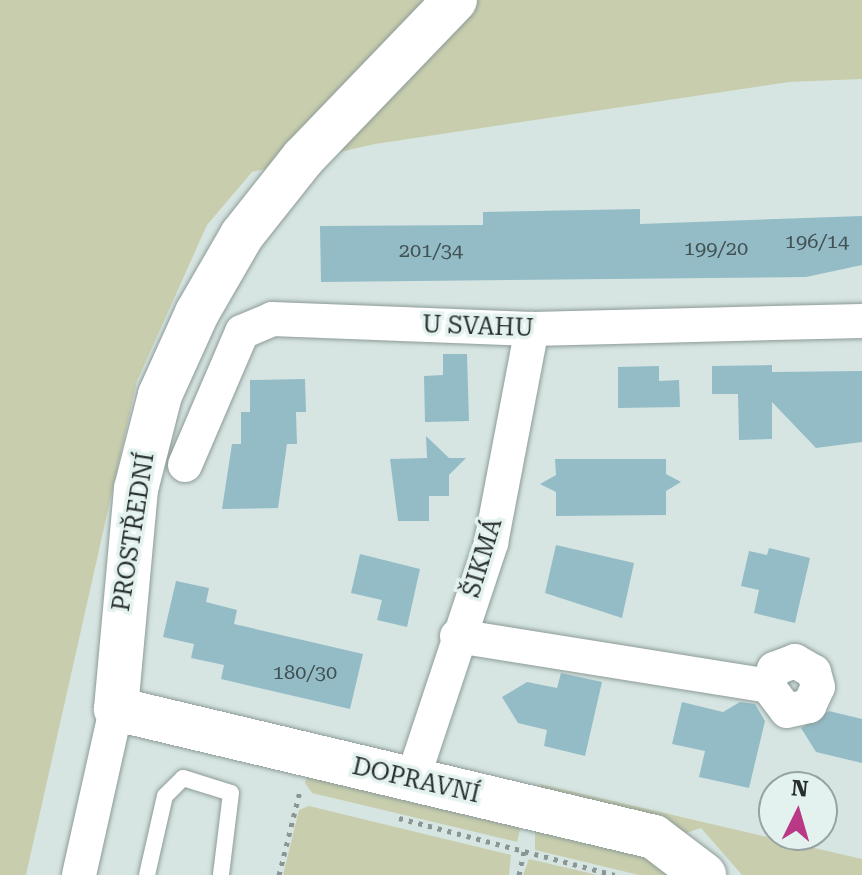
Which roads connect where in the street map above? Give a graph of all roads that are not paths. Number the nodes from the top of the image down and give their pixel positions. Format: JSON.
{"nodes":[{"id":1,"x":455,"y":0,"type":"edge"},
{"id":2,"x":862,"y":321,"type":"edge"},
{"id":3,"x":532,"y":329,"type":"junction"},
{"id":4,"x":185,"y":465,"type":"dead end"},
{"id":5,"x":457,"y":636,"type":"junction"},
{"id":6,"x":768,"y":686,"type":"dead end"},
{"id":7,"x":116,"y":709,"type":"junction"},
{"id":8,"x":401,"y":798,"type":"junction"},
{"id":9,"x":79,"y":875,"type":"edge"},
{"id":10,"x":147,"y":875,"type":"edge"},
{"id":11,"x":221,"y":875,"type":"edge"},
{"id":12,"x":704,"y":875,"type":"edge"}],
"edges":[{"from":1,"to":7,"type":"street","name":"PROSTŘEDNÍ"},
{"from":2,"to":3,"type":"street","name":"U SVAHU"},
{"from":3,"to":4,"type":"street","name":"U SVAHU"},
{"from":3,"to":5,"type":"street","name":"ŠIKMÁ"},
{"from":5,"to":6,"type":"street"},
{"from":5,"to":8,"type":"street","name":"ŠIKMÁ"},
{"from":7,"to":8,"type":"street","name":"DOPRAVNÍ"},
{"from":7,"to":9,"type":"street","name":"PROSTŘEDNÍ"},
{"from":8,"to":12,"type":"street","name":"DOPRAVNÍ"},
{"from":10,"to":11,"type":"lane"}]}
